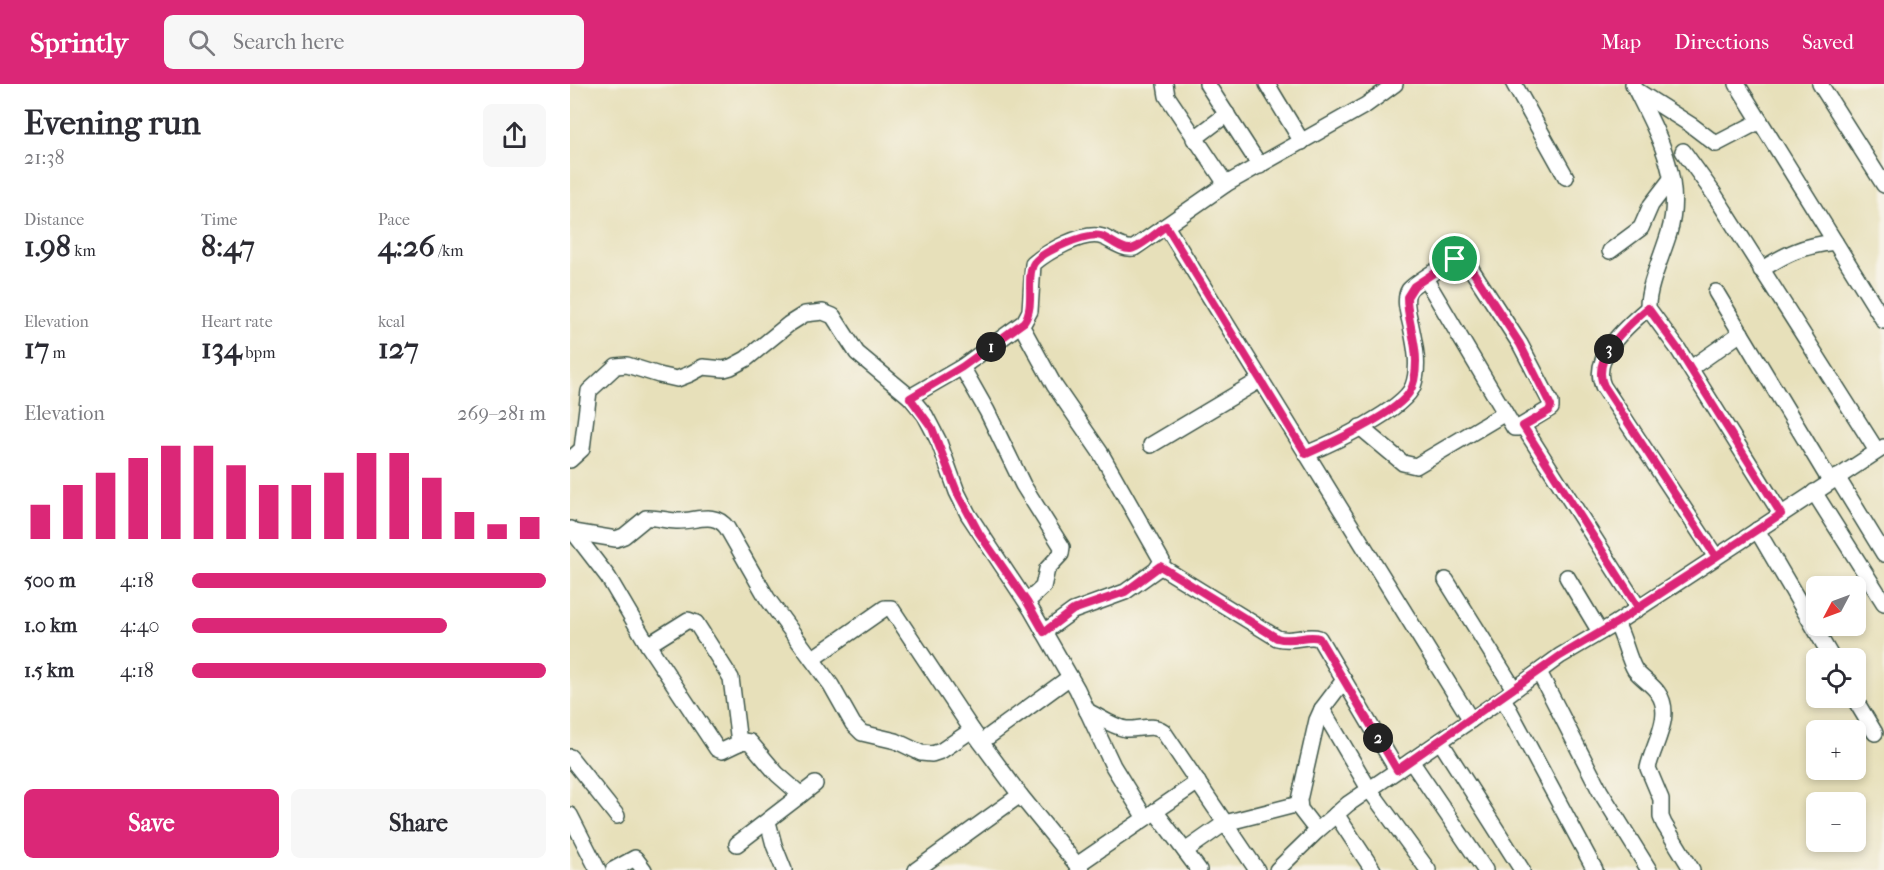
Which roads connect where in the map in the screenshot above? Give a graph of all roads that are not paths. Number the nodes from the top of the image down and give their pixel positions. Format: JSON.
{"nodes":[{"id":1,"x":1165,"y":84,"type":"edge"},
{"id":2,"x":1208,"y":84,"type":"edge"},
{"id":3,"x":1267,"y":84,"type":"edge"},
{"id":4,"x":1395,"y":84,"type":"edge"},
{"id":5,"x":1514,"y":84,"type":"edge"},
{"id":6,"x":1737,"y":84,"type":"edge"},
{"id":7,"x":1820,"y":84,"type":"edge"},
{"id":8,"x":1635,"y":87,"type":"edge"},
{"id":9,"x":1227,"y":114,"type":"junction"},
{"id":10,"x":1760,"y":121,"type":"junction"},
{"id":11,"x":1698,"y":130,"type":"junction"},
{"id":12,"x":1194,"y":139,"type":"junction"},
{"id":13,"x":1302,"y":142,"type":"junction"},
{"id":14,"x":1683,"y":152,"type":"junction"},
{"id":15,"x":1260,"y":166,"type":"junction"},
{"id":16,"x":1671,"y":175,"type":"junction"},
{"id":17,"x":1566,"y":177,"type":"dead end"},
{"id":18,"x":1226,"y":184,"type":"junction"},
{"id":19,"x":1884,"y":185,"type":"edge"},
{"id":20,"x":1166,"y":226,"type":"junction"},
{"id":21,"x":1835,"y":242,"type":"junction"},
{"id":22,"x":1610,"y":251,"type":"dead end"},
{"id":23,"x":1761,"y":270,"type":"junction"},
{"id":24,"x":1425,"y":278,"type":"junction"},
{"id":25,"x":1716,"y":292,"type":"dead end"},
{"id":26,"x":1648,"y":308,"type":"junction"},
{"id":27,"x":1884,"y":321,"type":"edge"},
{"id":28,"x":1021,"y":326,"type":"junction"},
{"id":29,"x":1741,"y":333,"type":"junction"},
{"id":30,"x":962,"y":367,"type":"junction"},
{"id":31,"x":1691,"y":368,"type":"junction"},
{"id":32,"x":1260,"y":380,"type":"junction"},
{"id":33,"x":910,"y":398,"type":"junction"},
{"id":34,"x":1505,"y":413,"type":"junction"},
{"id":35,"x":1523,"y":426,"type":"junction"},
{"id":36,"x":1360,"y":427,"type":"junction"},
{"id":37,"x":1152,"y":445,"type":"dead end"},
{"id":38,"x":1880,"y":449,"type":"edge"},
{"id":39,"x":1306,"y":454,"type":"junction"},
{"id":40,"x":570,"y":460,"type":"edge"},
{"id":41,"x":1834,"y":479,"type":"junction"},
{"id":42,"x":1814,"y":492,"type":"junction"},
{"id":43,"x":1781,"y":514,"type":"junction"},
{"id":44,"x":572,"y":530,"type":"edge"},
{"id":45,"x":1757,"y":530,"type":"junction"},
{"id":46,"x":577,"y":549,"type":"edge"},
{"id":47,"x":1884,"y":554,"type":"edge"},
{"id":48,"x":1716,"y":557,"type":"junction"},
{"id":49,"x":1160,"y":566,"type":"junction"},
{"id":50,"x":1567,"y":577,"type":"dead end"},
{"id":51,"x":1446,"y":580,"type":"dead end"},
{"id":52,"x":1027,"y":602,"type":"junction"},
{"id":53,"x":1884,"y":603,"type":"edge"},
{"id":54,"x":1638,"y":607,"type":"junction"},
{"id":55,"x":1616,"y":623,"type":"junction"},
{"id":56,"x":1044,"y":632,"type":"junction"},
{"id":57,"x":1600,"y":632,"type":"junction"},
{"id":58,"x":648,"y":645,"type":"junction"},
{"id":59,"x":1826,"y":648,"type":"edge"},
{"id":60,"x":812,"y":659,"type":"junction"},
{"id":61,"x":1539,"y":672,"type":"junction"},
{"id":62,"x":1070,"y":677,"type":"junction"},
{"id":63,"x":1344,"y":680,"type":"junction"},
{"id":64,"x":1509,"y":693,"type":"junction"},
{"id":65,"x":1860,"y":708,"type":"edge"},
{"id":66,"x":1322,"y":709,"type":"junction"},
{"id":67,"x":1087,"y":711,"type":"junction"},
{"id":68,"x":1471,"y":720,"type":"junction"},
{"id":69,"x":1875,"y":733,"type":"dead end"},
{"id":70,"x":977,"y":736,"type":"junction"},
{"id":71,"x":1440,"y":741,"type":"junction"},
{"id":72,"x":739,"y":743,"type":"junction"},
{"id":73,"x":570,"y":757,"type":"edge"},
{"id":74,"x":1411,"y":761,"type":"junction"},
{"id":75,"x":1397,"y":770,"type":"junction"},
{"id":76,"x":1198,"y":782,"type":"junction"},
{"id":77,"x":815,"y":784,"type":"dead end"},
{"id":78,"x":1369,"y":789,"type":"junction"},
{"id":79,"x":801,"y":795,"type":"junction"},
{"id":80,"x":1020,"y":795,"type":"junction"},
{"id":81,"x":1299,"y":804,"type":"junction"},
{"id":82,"x":1150,"y":814,"type":"junction"},
{"id":83,"x":1336,"y":814,"type":"junction"},
{"id":84,"x":570,"y":815,"type":"edge"},
{"id":85,"x":617,"y":816,"type":"dead end"},
{"id":86,"x":768,"y":822,"type":"junction"},
{"id":87,"x":1225,"y":823,"type":"junction"},
{"id":88,"x":1317,"y":831,"type":"junction"},
{"id":89,"x":737,"y":844,"type":"dead end"},
{"id":90,"x":1185,"y":851,"type":"junction"},
{"id":91,"x":1287,"y":866,"type":"edge"},
{"id":92,"x":1079,"y":868,"type":"edge"},
{"id":93,"x":598,"y":870,"type":"edge"},
{"id":94,"x":613,"y":870,"type":"edge"},
{"id":95,"x":644,"y":870,"type":"edge"},
{"id":96,"x":784,"y":870,"type":"edge"},
{"id":97,"x":916,"y":870,"type":"edge"},
{"id":98,"x":1199,"y":870,"type":"edge"},
{"id":99,"x":1257,"y":870,"type":"edge"},
{"id":100,"x":1373,"y":870,"type":"edge"},
{"id":101,"x":1428,"y":870,"type":"edge"},
{"id":102,"x":1485,"y":870,"type":"edge"},
{"id":103,"x":1522,"y":870,"type":"edge"},
{"id":104,"x":1595,"y":870,"type":"edge"},
{"id":105,"x":1649,"y":870,"type":"edge"},
{"id":106,"x":1692,"y":870,"type":"edge"}],
"edges":[{"from":1,"to":12,"type":"street"},
{"from":2,"to":9,"type":"street"},
{"from":3,"to":13,"type":"street"},
{"from":4,"to":13,"type":"street"},
{"from":5,"to":17,"type":"street"},
{"from":6,"to":10,"type":"street"},
{"from":7,"to":19,"type":"street"},
{"from":8,"to":11,"type":"street"},
{"from":8,"to":16,"type":"street"},
{"from":9,"to":12,"type":"street"},
{"from":9,"to":15,"type":"street"},
{"from":10,"to":11,"type":"street"},
{"from":10,"to":21,"type":"street"},
{"from":11,"to":14,"type":"street"},
{"from":12,"to":18,"type":"street"},
{"from":13,"to":15,"type":"street"},
{"from":14,"to":16,"type":"street"},
{"from":14,"to":23,"type":"street"},
{"from":15,"to":18,"type":"street"},
{"from":16,"to":22,"type":"street"},
{"from":16,"to":26,"type":"street"},
{"from":18,"to":20,"type":"street"},
{"from":20,"to":28,"type":"street"},
{"from":20,"to":32,"type":"street"},
{"from":21,"to":23,"type":"street"},
{"from":21,"to":27,"type":"street"},
{"from":23,"to":38,"type":"street"},
{"from":24,"to":34,"type":"street"},
{"from":24,"to":35,"type":"street"},
{"from":24,"to":36,"type":"street"},
{"from":25,"to":29,"type":"street"},
{"from":26,"to":31,"type":"street"},
{"from":26,"to":48,"type":"street"},
{"from":28,"to":30,"type":"street"},
{"from":28,"to":49,"type":"street"},
{"from":29,"to":31,"type":"street"},
{"from":29,"to":41,"type":"street"},
{"from":30,"to":33,"type":"street"},
{"from":30,"to":52,"type":"street"},
{"from":31,"to":43,"type":"street"},
{"from":32,"to":37,"type":"street"},
{"from":32,"to":39,"type":"street"},
{"from":33,"to":40,"type":"street"},
{"from":33,"to":52,"type":"street"},
{"from":34,"to":35,"type":"street"},
{"from":34,"to":36,"type":"street"},
{"from":35,"to":54,"type":"street"},
{"from":36,"to":39,"type":"street"},
{"from":38,"to":41,"type":"street"},
{"from":39,"to":68,"type":"street"},
{"from":41,"to":42,"type":"street"},
{"from":41,"to":47,"type":"street"},
{"from":42,"to":43,"type":"street"},
{"from":42,"to":53,"type":"street"},
{"from":43,"to":45,"type":"street"},
{"from":44,"to":46,"type":"street"},
{"from":44,"to":60,"type":"street"},
{"from":45,"to":48,"type":"street"},
{"from":45,"to":59,"type":"street"},
{"from":46,"to":58,"type":"street"},
{"from":48,"to":54,"type":"street"},
{"from":49,"to":56,"type":"street"},
{"from":49,"to":63,"type":"street"},
{"from":50,"to":57,"type":"street"},
{"from":51,"to":64,"type":"street"},
{"from":52,"to":56,"type":"street"},
{"from":54,"to":55,"type":"street"},
{"from":55,"to":57,"type":"street"},
{"from":55,"to":106,"type":"street"},
{"from":56,"to":62,"type":"street"},
{"from":57,"to":61,"type":"street"},
{"from":58,"to":72,"type":"street"},
{"from":58,"to":72,"type":"street"},
{"from":60,"to":70,"type":"street"},
{"from":60,"to":70,"type":"street"},
{"from":61,"to":64,"type":"street"},
{"from":61,"to":105,"type":"street"},
{"from":62,"to":67,"type":"street"},
{"from":62,"to":70,"type":"street"},
{"from":63,"to":66,"type":"street"},
{"from":63,"to":75,"type":"street"},
{"from":64,"to":68,"type":"street"},
{"from":64,"to":104,"type":"street"},
{"from":65,"to":69,"type":"street"},
{"from":66,"to":78,"type":"street"},
{"from":66,"to":81,"type":"street"},
{"from":67,"to":76,"type":"street"},
{"from":67,"to":82,"type":"street"},
{"from":68,"to":71,"type":"street"},
{"from":70,"to":80,"type":"street"},
{"from":71,"to":74,"type":"street"},
{"from":71,"to":103,"type":"street"},
{"from":72,"to":79,"type":"street"},
{"from":73,"to":85,"type":"street"},
{"from":74,"to":75,"type":"street"},
{"from":74,"to":102,"type":"street"},
{"from":75,"to":78,"type":"street"},
{"from":76,"to":82,"type":"street"},
{"from":76,"to":87,"type":"street"},
{"from":77,"to":79,"type":"street"},
{"from":78,"to":83,"type":"street"},
{"from":78,"to":101,"type":"street"},
{"from":79,"to":86,"type":"street"},
{"from":80,"to":92,"type":"street"},
{"from":80,"to":97,"type":"street"},
{"from":81,"to":87,"type":"street"},
{"from":81,"to":88,"type":"street"},
{"from":82,"to":90,"type":"street"},
{"from":82,"to":92,"type":"street"},
{"from":83,"to":88,"type":"street"},
{"from":83,"to":100,"type":"street"},
{"from":84,"to":93,"type":"street"},
{"from":86,"to":89,"type":"street"},
{"from":86,"to":96,"type":"street"},
{"from":87,"to":90,"type":"street"},
{"from":87,"to":99,"type":"street"},
{"from":88,"to":91,"type":"street"},
{"from":90,"to":98,"type":"street"},
{"from":94,"to":95,"type":"street"}]}
